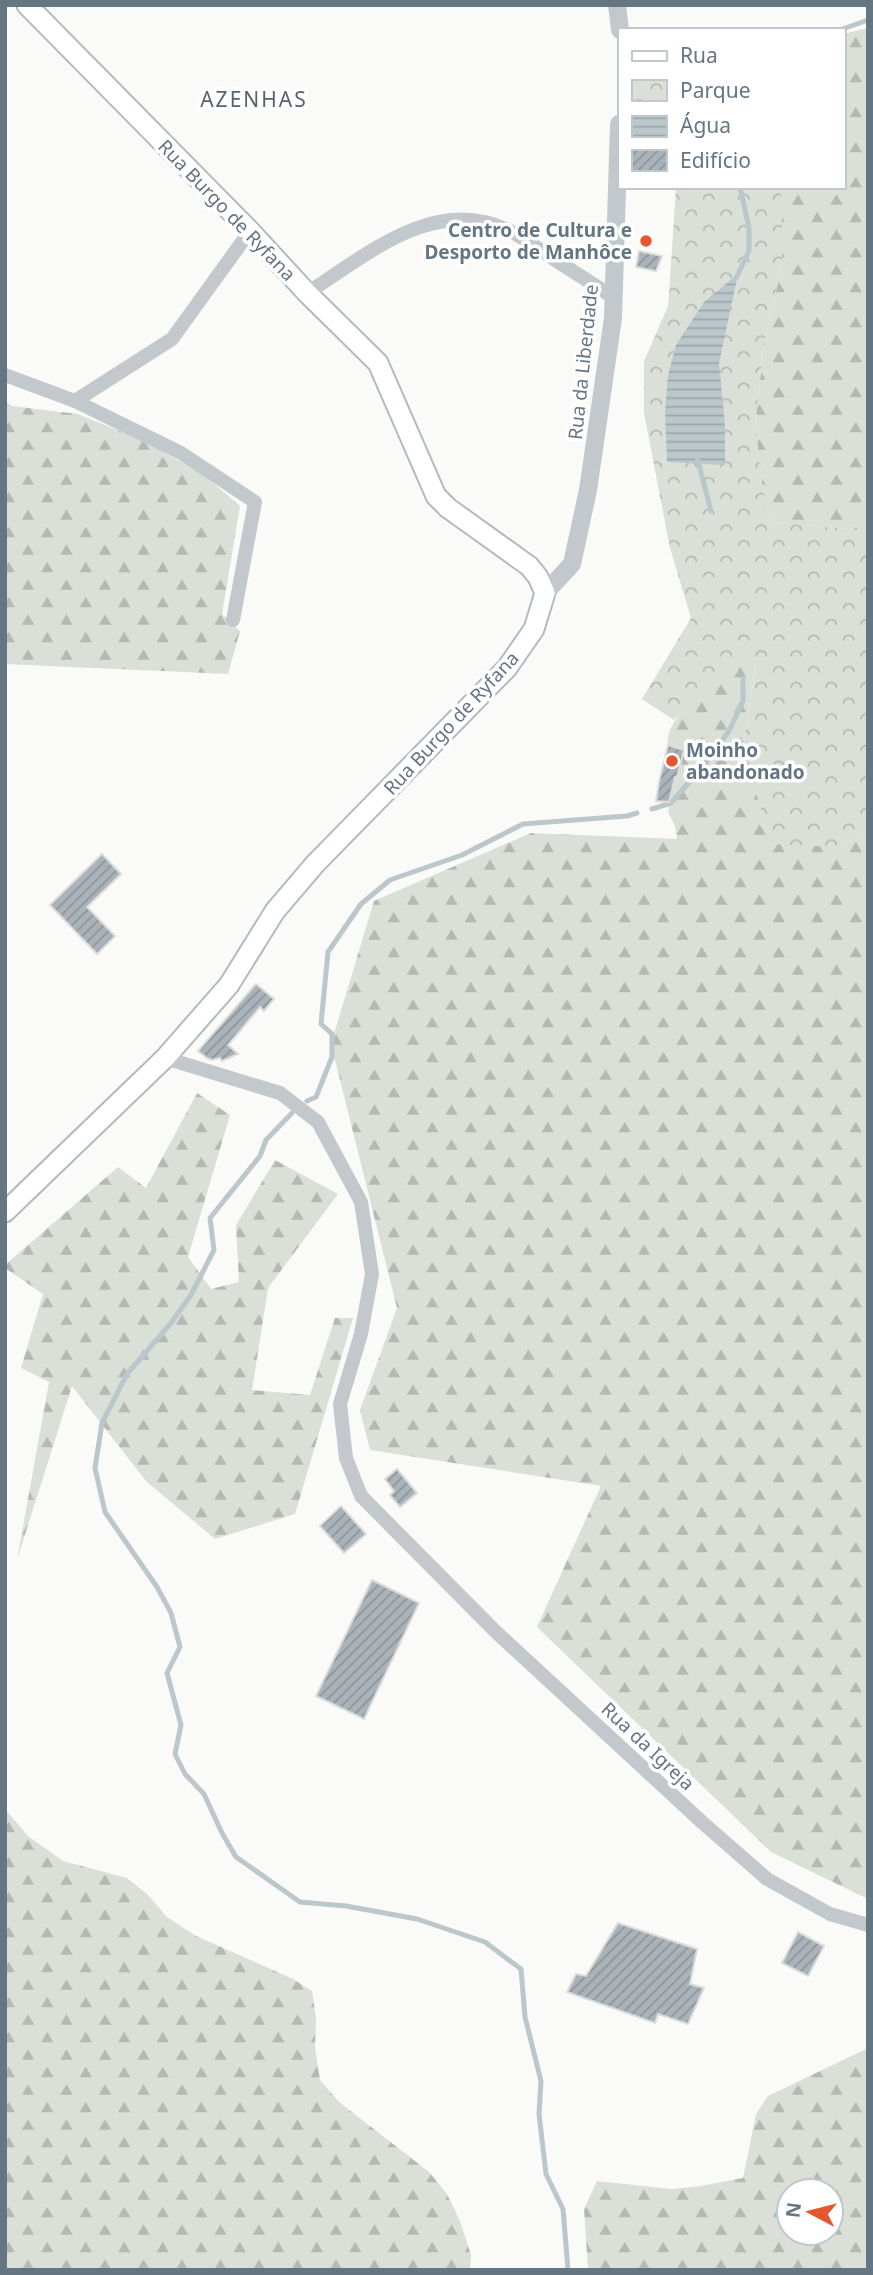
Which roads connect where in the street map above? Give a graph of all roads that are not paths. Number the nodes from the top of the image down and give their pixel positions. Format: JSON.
{"nodes":[{"id":1,"x":27,"y":5,"type":"edge"},
{"id":2,"x":617,"y":5,"type":"edge"},
{"id":3,"x":620,"y":28,"type":"edge"},
{"id":4,"x":618,"y":153,"type":"edge"},
{"id":5,"x":250,"y":231,"type":"junction"},
{"id":6,"x":307,"y":293,"type":"junction"},
{"id":7,"x":613,"y":297,"type":"junction"},
{"id":8,"x":5,"y":375,"type":"edge"},
{"id":9,"x":75,"y":401,"type":"junction"},
{"id":10,"x":545,"y":593,"type":"junction"},
{"id":11,"x":233,"y":621,"type":"dead end"},
{"id":12,"x":165,"y":1058,"type":"junction"},
{"id":13,"x":5,"y":1212,"type":"edge"},
{"id":14,"x":868,"y":1925,"type":"edge"}],
"edges":[{"from":1,"to":5,"type":"main road","name":"Rua Burgo de Ryfana"},
{"from":2,"to":3,"type":"street"},
{"from":4,"to":7,"type":"street","name":"Rua da Liberdade"},
{"from":5,"to":6,"type":"main road","name":"Rua Burgo de Ryfana"},
{"from":5,"to":9,"type":"street"},
{"from":6,"to":7,"type":"street"},
{"from":6,"to":10,"type":"main road","name":"Rua Burgo de Ryfana"},
{"from":7,"to":10,"type":"street","name":"Rua da Liberdade"},
{"from":8,"to":9,"type":"street"},
{"from":9,"to":11,"type":"street"},
{"from":10,"to":12,"type":"main road","name":"Rua Burgo de Ryfana"},
{"from":12,"to":13,"type":"main road","name":"Rua Burgo de Ryfana"},
{"from":12,"to":14,"type":"street","name":"Rua da Igreja"}]}
